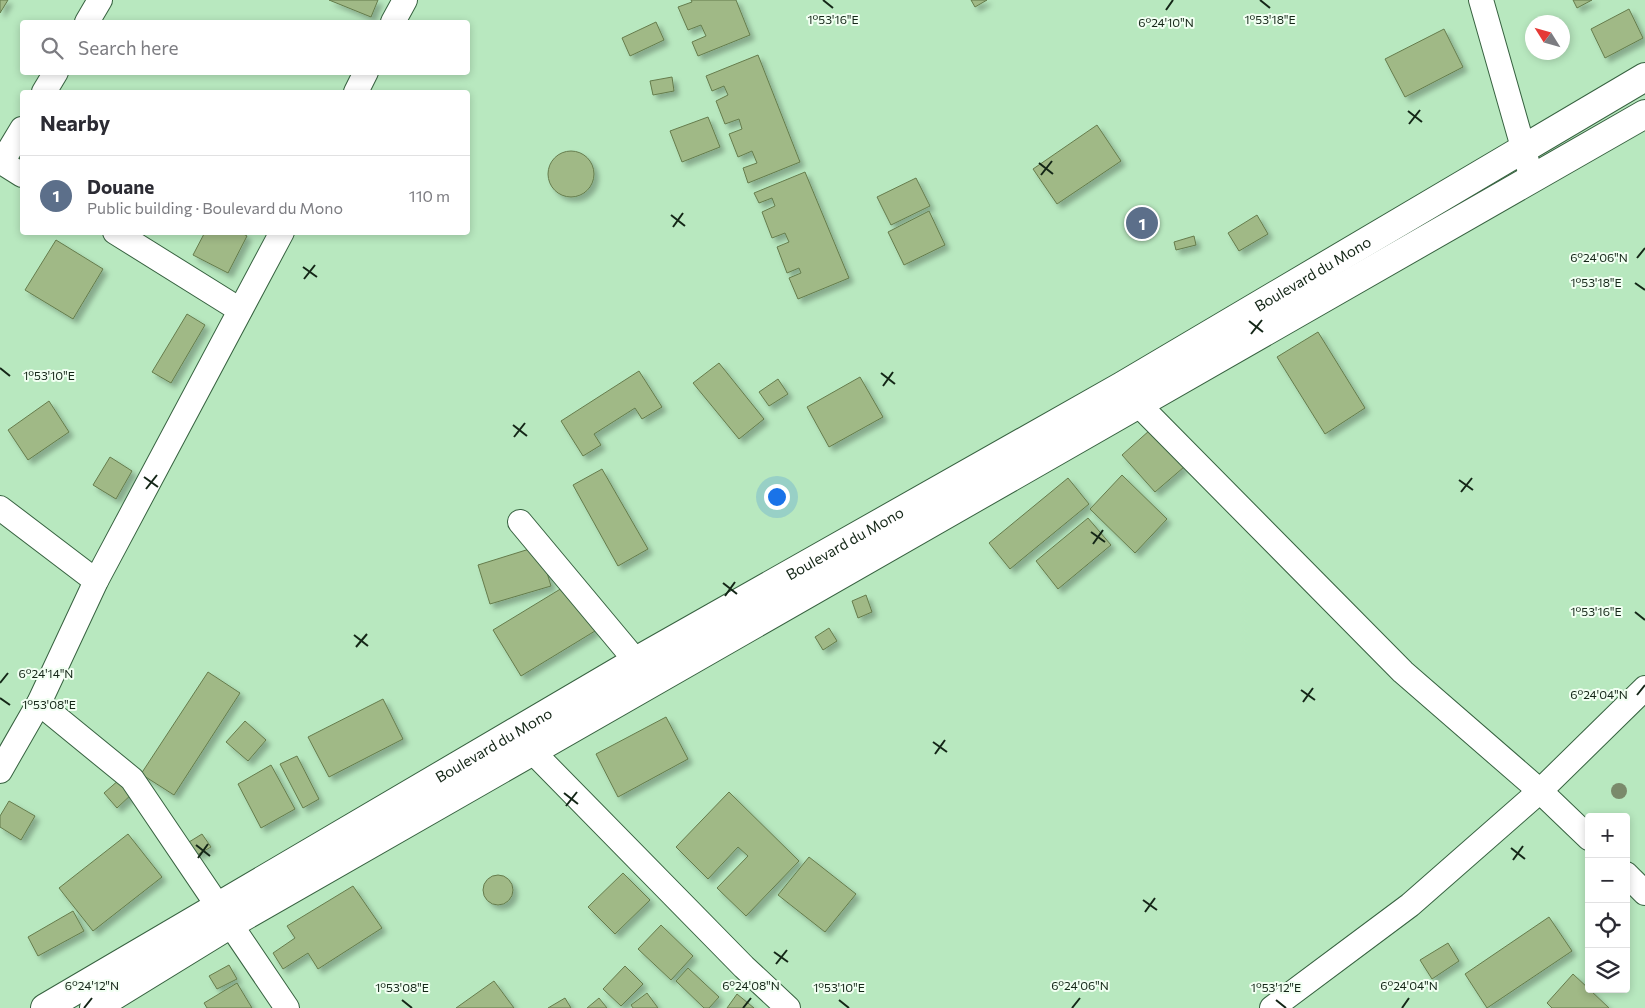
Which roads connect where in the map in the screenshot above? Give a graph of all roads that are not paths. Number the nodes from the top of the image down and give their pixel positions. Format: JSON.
{"nodes":[{"id":1,"x":100,"y":0,"type":"edge"},
{"id":2,"x":405,"y":0,"type":"edge"},
{"id":3,"x":1481,"y":0,"type":"edge"},
{"id":4,"x":88,"y":20,"type":"edge"},
{"id":5,"x":394,"y":20,"type":"edge"},
{"id":6,"x":54,"y":75,"type":"edge"},
{"id":7,"x":364,"y":75,"type":"edge"},
{"id":8,"x":1645,"y":76,"type":"edge"},
{"id":9,"x":45,"y":90,"type":"edge"},
{"id":10,"x":357,"y":90,"type":"edge"},
{"id":11,"x":1645,"y":114,"type":"edge"},
{"id":12,"x":20,"y":132,"type":"edge"},
{"id":13,"x":1523,"y":149,"type":"junction"},
{"id":14,"x":1,"y":162,"type":"edge"},
{"id":15,"x":20,"y":174,"type":"edge"},
{"id":16,"x":1532,"y":179,"type":"junction"},
{"id":17,"x":120,"y":235,"type":"edge"},
{"id":18,"x":280,"y":235,"type":"edge"},
{"id":19,"x":240,"y":310,"type":"junction"},
{"id":20,"x":1138,"y":404,"type":"junction"},
{"id":21,"x":0,"y":508,"type":"edge"},
{"id":22,"x":520,"y":522,"type":"dead end"},
{"id":23,"x":96,"y":581,"type":"junction"},
{"id":24,"x":636,"y":661,"type":"junction"},
{"id":25,"x":650,"y":684,"type":"junction"},
{"id":26,"x":1645,"y":688,"type":"edge"},
{"id":27,"x":39,"y":703,"type":"junction"},
{"id":28,"x":533,"y":752,"type":"junction"},
{"id":29,"x":0,"y":771,"type":"edge"},
{"id":30,"x":1540,"y":791,"type":"junction"},
{"id":31,"x":1585,"y":834,"type":"edge"},
{"id":32,"x":1630,"y":878,"type":"edge"},
{"id":33,"x":1645,"y":893,"type":"edge"},
{"id":34,"x":223,"y":916,"type":"junction"},
{"id":35,"x":44,"y":1008,"type":"edge"},
{"id":36,"x":94,"y":1008,"type":"edge"},
{"id":37,"x":287,"y":1008,"type":"edge"},
{"id":38,"x":788,"y":1008,"type":"edge"},
{"id":39,"x":1272,"y":1008,"type":"edge"}],
"edges":[{"from":1,"to":4,"type":"street"},
{"from":2,"to":5,"type":"street"},
{"from":3,"to":13,"type":"street"},
{"from":6,"to":9,"type":"street"},
{"from":7,"to":10,"type":"street"},
{"from":8,"to":13,"type":"main road","name":"Boulevard du Mono"},
{"from":11,"to":16,"type":"main road","name":"Boulevard du Mono"},
{"from":12,"to":14,"type":"street"},
{"from":13,"to":16,"type":"street"},
{"from":13,"to":24,"type":"main road","name":"Boulevard du Mono"},
{"from":14,"to":15,"type":"street"},
{"from":16,"to":20,"type":"main road","name":"Boulevard du Mono"},
{"from":17,"to":19,"type":"street"},
{"from":18,"to":19,"type":"street"},
{"from":19,"to":23,"type":"street"},
{"from":20,"to":25,"type":"main road","name":"Boulevard du Mono"},
{"from":20,"to":30,"type":"street"},
{"from":21,"to":23,"type":"street"},
{"from":22,"to":24,"type":"street"},
{"from":23,"to":27,"type":"street"},
{"from":24,"to":25,"type":"street"},
{"from":24,"to":34,"type":"main road","name":"Boulevard du Mono"},
{"from":25,"to":28,"type":"main road","name":"Boulevard du Mono"},
{"from":26,"to":30,"type":"street"},
{"from":27,"to":29,"type":"street"},
{"from":27,"to":34,"type":"street"},
{"from":28,"to":34,"type":"main road","name":"Boulevard du Mono"},
{"from":28,"to":38,"type":"street"},
{"from":30,"to":31,"type":"street"},
{"from":30,"to":39,"type":"street"},
{"from":32,"to":33,"type":"street"},
{"from":34,"to":35,"type":"main road","name":"Boulevard du Mono"},
{"from":34,"to":36,"type":"main road","name":"Boulevard du Mono"},
{"from":34,"to":37,"type":"street"}]}
